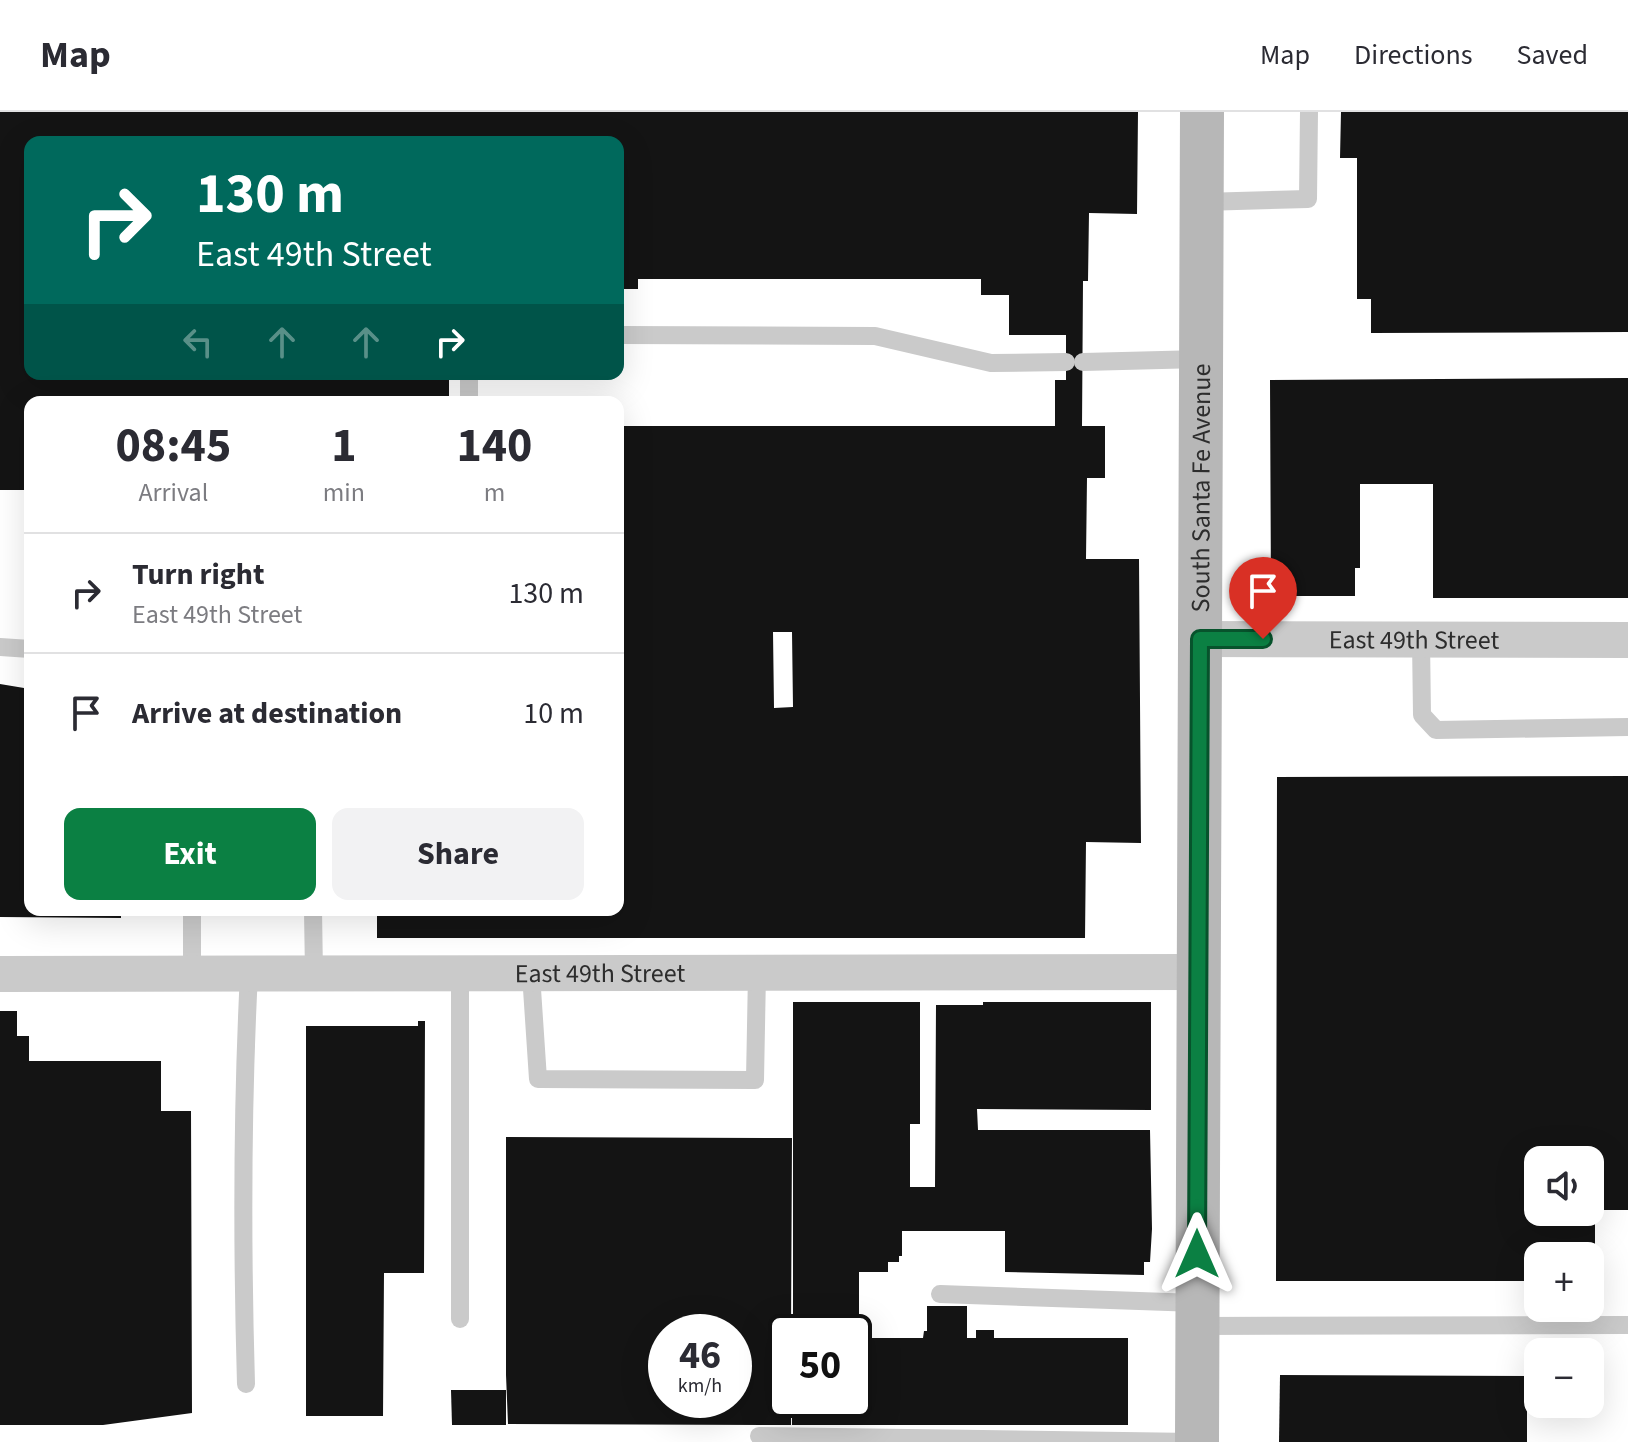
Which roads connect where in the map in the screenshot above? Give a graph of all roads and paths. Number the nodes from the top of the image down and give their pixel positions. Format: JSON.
{"nodes":[{"id":1,"x":1202,"y":112,"type":"edge"},
{"id":2,"x":1309,"y":112,"type":"edge"},
{"id":3,"x":1202,"y":202,"type":"junction"},
{"id":4,"x":624,"y":335,"type":"edge"},
{"id":5,"x":1201,"y":359,"type":"junction"},
{"id":6,"x":1200,"y":639,"type":"junction"},
{"id":7,"x":1421,"y":640,"type":"junction"},
{"id":8,"x":1628,"y":640,"type":"edge"},
{"id":9,"x":0,"y":647,"type":"edge"},
{"id":10,"x":24,"y":649,"type":"edge"},
{"id":11,"x":1628,"y":727,"type":"edge"},
{"id":12,"x":192,"y":916,"type":"edge"},
{"id":13,"x":313,"y":916,"type":"edge"},
{"id":14,"x":1199,"y":972,"type":"junction"},
{"id":15,"x":757,"y":973,"type":"junction"},
{"id":16,"x":0,"y":974,"type":"edge"},
{"id":17,"x":192,"y":974,"type":"junction"},
{"id":18,"x":249,"y":974,"type":"junction"},
{"id":19,"x":314,"y":974,"type":"junction"},
{"id":20,"x":460,"y":974,"type":"junction"},
{"id":21,"x":531,"y":974,"type":"junction"},
{"id":22,"x":940,"y":1294,"type":"dead end"},
{"id":23,"x":1197,"y":1315,"type":"junction"},
{"id":24,"x":460,"y":1319,"type":"dead end"},
{"id":25,"x":1628,"y":1325,"type":"edge"},
{"id":26,"x":246,"y":1384,"type":"dead end"},
{"id":27,"x":759,"y":1436,"type":"dead end"},
{"id":28,"x":1196,"y":1442,"type":"edge"}],
"edges":[{"from":1,"to":3,"type":"main road","name":"South Santa Fe Avenue"},
{"from":2,"to":3,"type":"lane"},
{"from":3,"to":5,"type":"main road","name":"South Santa Fe Avenue"},
{"from":4,"to":5,"type":"lane"},
{"from":5,"to":6,"type":"main road","name":"South Santa Fe Avenue"},
{"from":6,"to":7,"type":"street","name":"East 49th Street"},
{"from":6,"to":14,"type":"main road","name":"South Santa Fe Avenue"},
{"from":7,"to":8,"type":"street","name":"East 49th Street"},
{"from":7,"to":11,"type":"lane"},
{"from":9,"to":10,"type":"lane"},
{"from":12,"to":17,"type":"lane"},
{"from":13,"to":19,"type":"lane"},
{"from":14,"to":15,"type":"street","name":"East 49th Street"},
{"from":14,"to":23,"type":"main road","name":"South Santa Fe Avenue"},
{"from":15,"to":21,"type":"street","name":"East 49th Street"},
{"from":15,"to":21,"type":"lane"},
{"from":16,"to":17,"type":"street","name":"East 49th Street"},
{"from":17,"to":18,"type":"street","name":"East 49th Street"},
{"from":18,"to":19,"type":"street","name":"East 49th Street"},
{"from":18,"to":26,"type":"lane"},
{"from":19,"to":20,"type":"street","name":"East 49th Street"},
{"from":20,"to":21,"type":"street","name":"East 49th Street"},
{"from":20,"to":24,"type":"lane"},
{"from":22,"to":23,"type":"lane"},
{"from":23,"to":25,"type":"lane"},
{"from":23,"to":28,"type":"main road","name":"South Santa Fe Avenue"},
{"from":27,"to":28,"type":"lane"}]}
